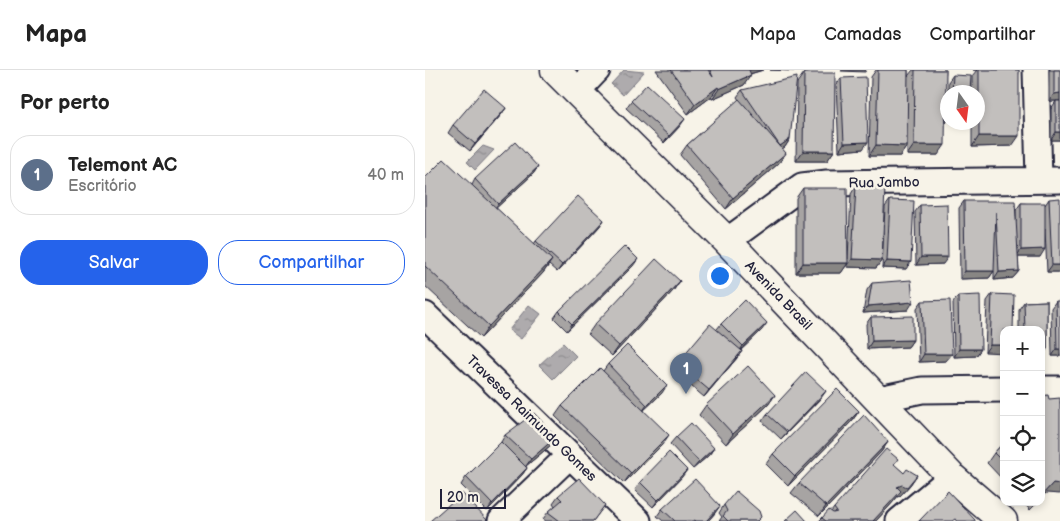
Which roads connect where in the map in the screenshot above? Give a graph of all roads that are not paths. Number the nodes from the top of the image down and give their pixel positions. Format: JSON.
{"nodes":[{"id":1,"x":555,"y":70,"type":"edge"},
{"id":2,"x":597,"y":70,"type":"edge"},
{"id":3,"x":1036,"y":70,"type":"edge"},
{"id":4,"x":576,"y":92,"type":"junction"},
{"id":5,"x":1049,"y":179,"type":"edge"},
{"id":6,"x":727,"y":241,"type":"junction"},
{"id":7,"x":425,"y":315,"type":"edge"},
{"id":8,"x":1000,"y":389,"type":"edge"},
{"id":9,"x":1045,"y":389,"type":"edge"},
{"id":10,"x":1060,"y":389,"type":"edge"},
{"id":11,"x":879,"y":400,"type":"junction"},
{"id":12,"x":570,"y":455,"type":"junction"},
{"id":13,"x":952,"y":476,"type":"junction"},
{"id":14,"x":501,"y":521,"type":"edge"},
{"id":15,"x":638,"y":521,"type":"edge"},
{"id":16,"x":899,"y":521,"type":"edge"},
{"id":17,"x":1003,"y":521,"type":"edge"}],
"edges":[{"from":1,"to":4,"type":"street","name":"Avenida Brasil"},
{"from":2,"to":4,"type":"street"},
{"from":3,"to":5,"type":"street"},
{"from":4,"to":6,"type":"street","name":"Avenida Brasil"},
{"from":5,"to":6,"type":"street","name":"Rua Jambo"},
{"from":6,"to":11,"type":"street","name":"Avenida Brasil"},
{"from":7,"to":12,"type":"street","name":"Travessa Raimundo Gomes"},
{"from":8,"to":11,"type":"street"},
{"from":9,"to":10,"type":"street"},
{"from":11,"to":13,"type":"street","name":"Avenida Brasil"},
{"from":12,"to":14,"type":"street"},
{"from":12,"to":15,"type":"street","name":"Travessa Raimundo Gomes"},
{"from":13,"to":16,"type":"street"},
{"from":13,"to":17,"type":"street","name":"Avenida Brasil"}]}
